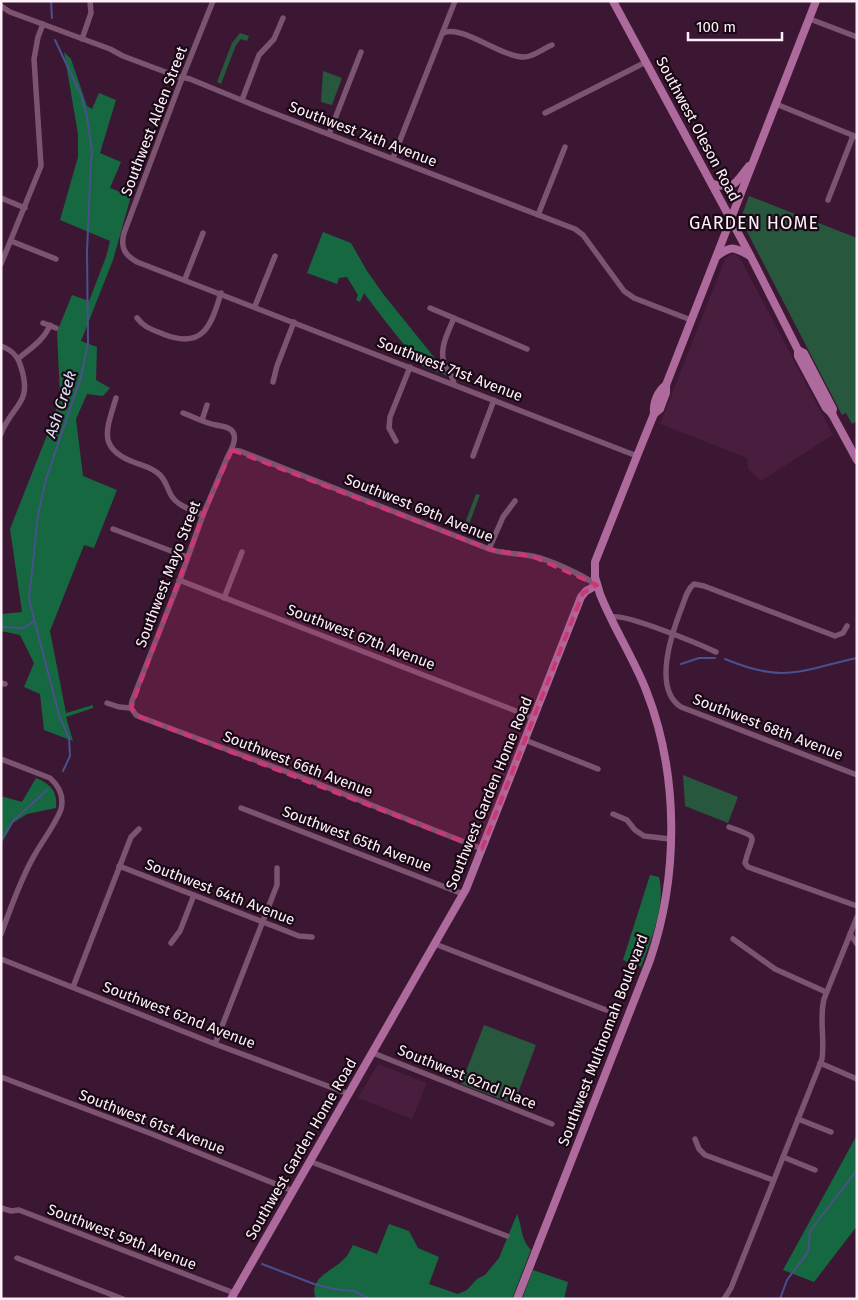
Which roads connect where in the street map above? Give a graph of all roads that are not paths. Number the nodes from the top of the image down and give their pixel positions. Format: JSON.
{"nodes":[{"id":1,"x":90,"y":1,"type":"edge"},
{"id":2,"x":213,"y":1,"type":"edge"},
{"id":3,"x":455,"y":1,"type":"edge"},
{"id":4,"x":613,"y":1,"type":"edge"},
{"id":5,"x":816,"y":1,"type":"edge"},
{"id":6,"x":1,"y":6,"type":"edge"},
{"id":7,"x":283,"y":18,"type":"dead end"},
{"id":8,"x":810,"y":19,"type":"junction"},
{"id":9,"x":43,"y":24,"type":"junction"},
{"id":10,"x":443,"y":32,"type":"junction"},
{"id":11,"x":857,"y":37,"type":"edge"},
{"id":12,"x":82,"y":39,"type":"junction"},
{"id":13,"x":552,"y":44,"type":"dead end"},
{"id":14,"x":361,"y":52,"type":"dead end"},
{"id":15,"x":646,"y":62,"type":"junction"},
{"id":16,"x":183,"y":78,"type":"junction"},
{"id":17,"x":242,"y":100,"type":"junction"},
{"id":18,"x":776,"y":104,"type":"junction"},
{"id":19,"x":545,"y":113,"type":"dead end"},
{"id":20,"x":329,"y":134,"type":"junction"},
{"id":21,"x":855,"y":137,"type":"edge"},
{"id":22,"x":565,"y":147,"type":"dead end"},
{"id":23,"x":393,"y":158,"type":"junction"},
{"id":24,"x":754,"y":161,"type":"junction"},
{"id":25,"x":712,"y":184,"type":"junction"},
{"id":26,"x":1,"y":198,"type":"edge"},
{"id":27,"x":828,"y":200,"type":"dead end"},
{"id":28,"x":25,"y":208,"type":"junction"},
{"id":29,"x":538,"y":215,"type":"junction"},
{"id":30,"x":731,"y":219,"type":"junction"},
{"id":31,"x":203,"y":233,"type":"dead end"},
{"id":32,"x":11,"y":241,"type":"junction"},
{"id":33,"x":124,"y":250,"type":"joint"},
{"id":34,"x":275,"y":256,"type":"dead end"},
{"id":35,"x":717,"y":256,"type":"junction"},
{"id":36,"x":751,"y":257,"type":"junction"},
{"id":37,"x":56,"y":259,"type":"dead end"},
{"id":38,"x":1,"y":264,"type":"edge"},
{"id":39,"x":185,"y":279,"type":"junction"},
{"id":40,"x":221,"y":293,"type":"junction"},
{"id":41,"x":255,"y":306,"type":"junction"},
{"id":42,"x":430,"y":308,"type":"dead end"},
{"id":43,"x":137,"y":318,"type":"dead end"},
{"id":44,"x":454,"y":318,"type":"junction"},
{"id":45,"x":691,"y":320,"type":"junction"},
{"id":46,"x":43,"y":322,"type":"dead end"},
{"id":47,"x":294,"y":322,"type":"junction"},
{"id":48,"x":1,"y":346,"type":"edge"},
{"id":49,"x":527,"y":349,"type":"dead end"},
{"id":50,"x":19,"y":358,"type":"junction"},
{"id":51,"x":410,"y":367,"type":"junction"},
{"id":52,"x":273,"y":382,"type":"dead end"},
{"id":53,"x":454,"y":384,"type":"junction"},
{"id":54,"x":116,"y":398,"type":"dead end"},
{"id":55,"x":494,"y":400,"type":"junction"},
{"id":56,"x":207,"y":405,"type":"dead end"},
{"id":57,"x":183,"y":413,"type":"dead end"},
{"id":58,"x":202,"y":420,"type":"junction"},
{"id":59,"x":1,"y":434,"type":"edge"},
{"id":60,"x":396,"y":441,"type":"dead end"},
{"id":61,"x":232,"y":450,"type":"junction"},
{"id":62,"x":473,"y":456,"type":"dead end"},
{"id":63,"x":636,"y":456,"type":"junction"},
{"id":64,"x":857,"y":460,"type":"edge"},
{"id":65,"x":515,"y":500,"type":"dead end"},
{"id":66,"x":203,"y":515,"type":"junction"},
{"id":67,"x":113,"y":529,"type":"dead end"},
{"id":68,"x":489,"y":549,"type":"junction"},
{"id":69,"x":242,"y":552,"type":"dead end"},
{"id":70,"x":188,"y":557,"type":"junction"},
{"id":71,"x":179,"y":580,"type":"junction"},
{"id":72,"x":597,"y":584,"type":"junction"},
{"id":73,"x":224,"y":598,"type":"junction"},
{"id":74,"x":611,"y":617,"type":"junction"},
{"id":75,"x":847,"y":626,"type":"dead end"},
{"id":76,"x":672,"y":635,"type":"junction"},
{"id":77,"x":716,"y":652,"type":"dead end"},
{"id":78,"x":107,"y":703,"type":"dead end"},
{"id":79,"x":131,"y":708,"type":"junction"},
{"id":80,"x":534,"y":718,"type":"junction"},
{"id":81,"x":525,"y":740,"type":"junction"},
{"id":82,"x":1,"y":759,"type":"edge"},
{"id":83,"x":598,"y":769,"type":"dead end"},
{"id":84,"x":857,"y":774,"type":"edge"},
{"id":85,"x":241,"y":808,"type":"dead end"},
{"id":86,"x":613,"y":814,"type":"dead end"},
{"id":87,"x":729,"y":827,"type":"dead end"},
{"id":88,"x":138,"y":829,"type":"dead end"},
{"id":89,"x":670,"y":839,"type":"junction"},
{"id":90,"x":482,"y":850,"type":"junction"},
{"id":91,"x":119,"y":866,"type":"junction"},
{"id":92,"x":277,"y":868,"type":"dead end"},
{"id":93,"x":463,"y":894,"type":"junction"},
{"id":94,"x":194,"y":895,"type":"junction"},
{"id":95,"x":857,"y":906,"type":"edge"},
{"id":96,"x":857,"y":917,"type":"edge"},
{"id":97,"x":263,"y":922,"type":"junction"},
{"id":98,"x":1,"y":934,"type":"edge"},
{"id":99,"x":850,"y":934,"type":"junction"},
{"id":100,"x":312,"y":937,"type":"dead end"},
{"id":101,"x":733,"y":939,"type":"dead end"},
{"id":102,"x":171,"y":943,"type":"dead end"},
{"id":103,"x":435,"y":944,"type":"junction"},
{"id":104,"x":857,"y":944,"type":"edge"},
{"id":105,"x":1,"y":959,"type":"edge"},
{"id":106,"x":73,"y":987,"type":"junction"},
{"id":107,"x":826,"y":992,"type":"junction"},
{"id":108,"x":606,"y":1010,"type":"dead end"},
{"id":109,"x":215,"y":1044,"type":"junction"},
{"id":110,"x":373,"y":1053,"type":"junction"},
{"id":111,"x":820,"y":1063,"type":"junction"},
{"id":112,"x":1,"y":1077,"type":"edge"},
{"id":113,"x":857,"y":1078,"type":"edge"},
{"id":114,"x":349,"y":1094,"type":"junction"},
{"id":115,"x":798,"y":1119,"type":"junction"},
{"id":116,"x":552,"y":1124,"type":"dead end"},
{"id":117,"x":831,"y":1132,"type":"dead end"},
{"id":118,"x":695,"y":1139,"type":"dead end"},
{"id":119,"x":783,"y":1157,"type":"junction"},
{"id":120,"x":310,"y":1162,"type":"junction"},
{"id":121,"x":815,"y":1170,"type":"dead end"},
{"id":122,"x":773,"y":1180,"type":"junction"},
{"id":123,"x":293,"y":1191,"type":"junction"},
{"id":124,"x":1,"y":1208,"type":"edge"},
{"id":125,"x":507,"y":1236,"type":"dead end"},
{"id":126,"x":16,"y":1258,"type":"dead end"},
{"id":127,"x":232,"y":1296,"type":"edge"},
{"id":128,"x":123,"y":1299,"type":"edge"},
{"id":129,"x":517,"y":1299,"type":"edge"},
{"id":130,"x":724,"y":1299,"type":"edge"}],
"edges":[{"from":1,"to":12,"type":"street"},
{"from":2,"to":16,"type":"street","name":"Southwest Alden Street"},
{"from":3,"to":10,"type":"street"},
{"from":4,"to":15,"type":"main road","name":"Southwest Oleson Road"},
{"from":5,"to":8,"type":"main road"},
{"from":6,"to":9,"type":"street","name":"Southwest 74th Avenue"},
{"from":7,"to":17,"type":"street"},
{"from":8,"to":11,"type":"street"},
{"from":8,"to":18,"type":"main road"},
{"from":9,"to":12,"type":"street","name":"Southwest 74th Avenue"},
{"from":9,"to":28,"type":"street"},
{"from":10,"to":13,"type":"street"},
{"from":10,"to":23,"type":"street"},
{"from":12,"to":16,"type":"street","name":"Southwest 74th Avenue"},
{"from":14,"to":20,"type":"street"},
{"from":15,"to":19,"type":"street"},
{"from":15,"to":25,"type":"main road","name":"Southwest Oleson Road"},
{"from":16,"to":17,"type":"street","name":"Southwest 74th Avenue"},
{"from":16,"to":33,"type":"street","name":"Southwest Alden Street"},
{"from":17,"to":20,"type":"street","name":"Southwest 74th Avenue"},
{"from":18,"to":21,"type":"street"},
{"from":18,"to":24,"type":"main road"},
{"from":20,"to":23,"type":"street","name":"Southwest 74th Avenue"},
{"from":21,"to":27,"type":"street"},
{"from":22,"to":29,"type":"street"},
{"from":23,"to":29,"type":"street","name":"Southwest 74th Avenue"},
{"from":24,"to":25,"type":"main road"},
{"from":24,"to":30,"type":"main road"},
{"from":25,"to":30,"type":"main road","name":"Southwest Oleson Road"},
{"from":26,"to":28,"type":"street"},
{"from":28,"to":32,"type":"street"},
{"from":29,"to":45,"type":"street","name":"Southwest 74th Avenue"},
{"from":30,"to":35,"type":"main road"},
{"from":30,"to":36,"type":"main road","name":"Southwest Oleson Road"},
{"from":31,"to":39,"type":"street"},
{"from":32,"to":37,"type":"street"},
{"from":32,"to":38,"type":"street"},
{"from":33,"to":39,"type":"street","name":"Southwest 71st Avenue"},
{"from":34,"to":41,"type":"street"},
{"from":35,"to":36,"type":"main road"},
{"from":35,"to":45,"type":"main road"},
{"from":36,"to":64,"type":"main road","name":"Southwest Oleson Road"},
{"from":39,"to":40,"type":"street","name":"Southwest 71st Avenue"},
{"from":40,"to":41,"type":"street","name":"Southwest 71st Avenue"},
{"from":40,"to":43,"type":"street"},
{"from":41,"to":47,"type":"street","name":"Southwest 71st Avenue"},
{"from":42,"to":44,"type":"street"},
{"from":44,"to":49,"type":"street"},
{"from":44,"to":53,"type":"street"},
{"from":45,"to":63,"type":"main road"},
{"from":46,"to":50,"type":"street"},
{"from":47,"to":51,"type":"street","name":"Southwest 71st Avenue"},
{"from":47,"to":52,"type":"street"},
{"from":48,"to":50,"type":"street"},
{"from":50,"to":59,"type":"street"},
{"from":51,"to":53,"type":"street","name":"Southwest 71st Avenue"},
{"from":51,"to":60,"type":"street"},
{"from":53,"to":55,"type":"street","name":"Southwest 71st Avenue"},
{"from":54,"to":66,"type":"street"},
{"from":55,"to":62,"type":"street"},
{"from":55,"to":63,"type":"street","name":"Southwest 71st Avenue"},
{"from":56,"to":58,"type":"street"},
{"from":57,"to":58,"type":"street"},
{"from":58,"to":61,"type":"street"},
{"from":61,"to":66,"type":"street","name":"Southwest Mayo Street"},
{"from":61,"to":68,"type":"street","name":"Southwest 69th Avenue"},
{"from":63,"to":72,"type":"main road"},
{"from":65,"to":68,"type":"street"},
{"from":66,"to":70,"type":"street","name":"Southwest Mayo Street"},
{"from":67,"to":70,"type":"street"},
{"from":68,"to":72,"type":"street","name":"Southwest 69th Avenue"},
{"from":69,"to":73,"type":"street"},
{"from":70,"to":71,"type":"street","name":"Southwest Mayo Street"},
{"from":71,"to":73,"type":"street","name":"Southwest 67th Avenue"},
{"from":71,"to":79,"type":"street","name":"Southwest Mayo Street"},
{"from":72,"to":74,"type":"main road","name":"Southwest Multnomah Boulevard"},
{"from":72,"to":80,"type":"main road","name":"Southwest Garden Home Road"},
{"from":73,"to":80,"type":"street","name":"Southwest 67th Avenue"},
{"from":74,"to":76,"type":"street"},
{"from":74,"to":89,"type":"main road","name":"Southwest Multnomah Boulevard"},
{"from":75,"to":76,"type":"street"},
{"from":76,"to":77,"type":"street"},
{"from":76,"to":84,"type":"street","name":"Southwest 68th Avenue"},
{"from":78,"to":79,"type":"street","name":"Southwest 66th Avenue"},
{"from":79,"to":90,"type":"street","name":"Southwest 66th Avenue"},
{"from":80,"to":81,"type":"main road","name":"Southwest Garden Home Road"},
{"from":81,"to":83,"type":"street"},
{"from":81,"to":90,"type":"main road","name":"Southwest Garden Home Road"},
{"from":82,"to":98,"type":"street"},
{"from":85,"to":93,"type":"street","name":"Southwest 65th Avenue"},
{"from":86,"to":89,"type":"street"},
{"from":87,"to":95,"type":"street"},
{"from":88,"to":91,"type":"street"},
{"from":89,"to":129,"type":"main road","name":"Southwest Multnomah Boulevard"},
{"from":90,"to":93,"type":"main road","name":"Southwest Garden Home Road"},
{"from":91,"to":94,"type":"street","name":"Southwest 64th Avenue"},
{"from":91,"to":106,"type":"street"},
{"from":92,"to":97,"type":"street"},
{"from":93,"to":103,"type":"main road","name":"Southwest Garden Home Road"},
{"from":94,"to":97,"type":"street","name":"Southwest 64th Avenue"},
{"from":94,"to":102,"type":"street"},
{"from":96,"to":99,"type":"street"},
{"from":97,"to":100,"type":"street","name":"Southwest 64th Avenue"},
{"from":97,"to":109,"type":"street"},
{"from":99,"to":104,"type":"street"},
{"from":99,"to":107,"type":"street"},
{"from":101,"to":107,"type":"street"},
{"from":103,"to":108,"type":"street"},
{"from":103,"to":110,"type":"main road","name":"Southwest Garden Home Road"},
{"from":105,"to":106,"type":"street","name":"Southwest 62nd Avenue"},
{"from":106,"to":109,"type":"street","name":"Southwest 62nd Avenue"},
{"from":107,"to":111,"type":"street"},
{"from":109,"to":114,"type":"street","name":"Southwest 62nd Avenue"},
{"from":110,"to":114,"type":"main road","name":"Southwest Garden Home Road"},
{"from":110,"to":116,"type":"street","name":"Southwest 62nd Place"},
{"from":111,"to":113,"type":"street"},
{"from":111,"to":115,"type":"street"},
{"from":112,"to":123,"type":"street","name":"Southwest 61st Avenue"},
{"from":114,"to":120,"type":"main road","name":"Southwest Garden Home Road"},
{"from":115,"to":117,"type":"street"},
{"from":115,"to":119,"type":"street"},
{"from":118,"to":122,"type":"street"},
{"from":119,"to":121,"type":"street"},
{"from":119,"to":122,"type":"street"},
{"from":120,"to":123,"type":"main road","name":"Southwest Garden Home Road"},
{"from":120,"to":125,"type":"street"},
{"from":122,"to":130,"type":"street"},
{"from":123,"to":127,"type":"main road","name":"Southwest Garden Home Road"},
{"from":124,"to":127,"type":"street","name":"Southwest 59th Avenue"},
{"from":126,"to":128,"type":"street"}]}
